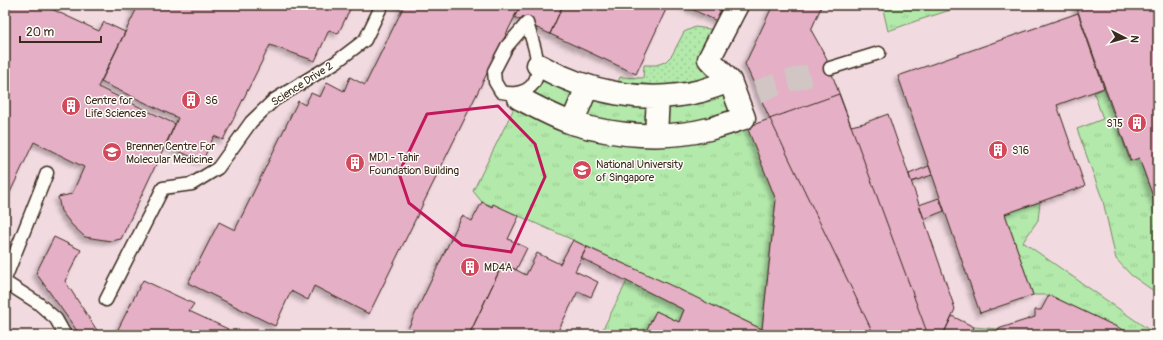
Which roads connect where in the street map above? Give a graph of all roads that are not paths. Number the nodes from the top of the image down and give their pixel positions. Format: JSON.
{"nodes":[{"id":1,"x":382,"y":5,"type":"edge"},
{"id":2,"x":737,"y":5,"type":"edge"},
{"id":3,"x":879,"y":53,"type":"dead end"},
{"id":4,"x":830,"y":68,"type":"tunnel mouth"},
{"id":5,"x":537,"y":72,"type":"junction"},
{"id":6,"x":730,"y":82,"type":"junction"},
{"id":7,"x":587,"y":87,"type":"junction"},
{"id":8,"x":658,"y":97,"type":"junction"},
{"id":9,"x":519,"y":98,"type":"dead end"},
{"id":10,"x":572,"y":123,"type":"junction"},
{"id":11,"x":656,"y":136,"type":"junction"},
{"id":12,"x":47,"y":173,"type":"dead end"},
{"id":13,"x":5,"y":279,"type":"edge"},
{"id":14,"x":5,"y":282,"type":"edge"},
{"id":15,"x":106,"y":300,"type":"dead end"},
{"id":16,"x":65,"y":335,"type":"edge"}],
"edges":[{"from":1,"to":15,"type":"lane","name":"Science Drive 2"},
{"from":2,"to":6,"type":"street"},
{"from":3,"to":4,"type":"lane"},
{"from":5,"to":5,"type":"lane"},
{"from":5,"to":7,"type":"street"},
{"from":6,"to":8,"type":"street"},
{"from":6,"to":11,"type":"street"},
{"from":7,"to":8,"type":"street"},
{"from":7,"to":10,"type":"street"},
{"from":8,"to":11,"type":"street"},
{"from":9,"to":10,"type":"street"},
{"from":10,"to":11,"type":"street"},
{"from":12,"to":13,"type":"lane"},
{"from":14,"to":16,"type":"lane"}]}
